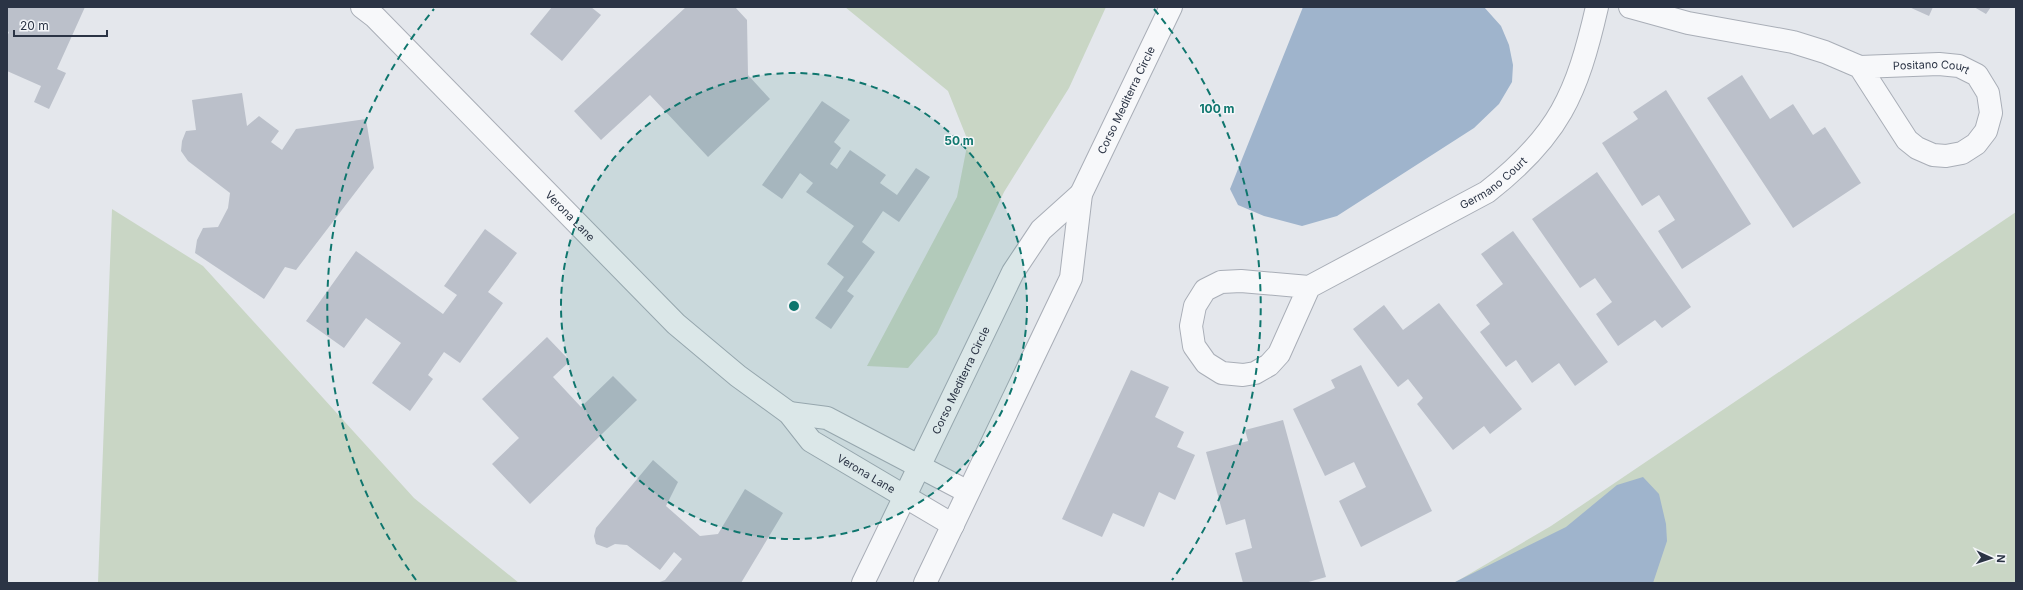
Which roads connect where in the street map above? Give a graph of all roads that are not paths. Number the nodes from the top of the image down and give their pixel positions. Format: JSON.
{"nodes":[{"id":1,"x":362,"y":7,"type":"edge"},
{"id":2,"x":1171,"y":7,"type":"edge"},
{"id":3,"x":1597,"y":7,"type":"edge"},
{"id":4,"x":1630,"y":7,"type":"edge"},
{"id":5,"x":1860,"y":66,"type":"junction"},
{"id":6,"x":1081,"y":194,"type":"junction"},
{"id":7,"x":1308,"y":287,"type":"junction"},
{"id":8,"x":789,"y":413,"type":"junction"},
{"id":9,"x":919,"y":466,"type":"junction"},
{"id":10,"x":968,"y":492,"type":"junction"},
{"id":11,"x":904,"y":496,"type":"junction"},
{"id":12,"x":953,"y":525,"type":"junction"},
{"id":13,"x":863,"y":583,"type":"edge"},
{"id":14,"x":925,"y":583,"type":"edge"}],
"edges":[{"from":1,"to":8,"type":"street","name":"Verona Lane"},
{"from":2,"to":6,"type":"street","name":"Corso Mediterra Circle"},
{"from":3,"to":7,"type":"street","name":"Germano Court"},
{"from":4,"to":5,"type":"street","name":"Positano Court"},
{"from":5,"to":5,"type":"street","name":"Positano Court"},
{"from":6,"to":9,"type":"street","name":"Corso Mediterra Circle"},
{"from":6,"to":10,"type":"street","name":"Corso Mediterra Circle"},
{"from":7,"to":7,"type":"street"},
{"from":8,"to":9,"type":"street","name":"Verona Lane"},
{"from":8,"to":11,"type":"street","name":"Verona Lane"},
{"from":9,"to":10,"type":"street","name":"Verona Lane"},
{"from":9,"to":11,"type":"street","name":"Corso Mediterra Circle"},
{"from":10,"to":12,"type":"street","name":"Corso Mediterra Circle"},
{"from":11,"to":12,"type":"street","name":"Verona Lane"},
{"from":11,"to":13,"type":"street","name":"Corso Mediterra Circle"},
{"from":12,"to":14,"type":"street","name":"Corso Mediterra Circle"}]}
